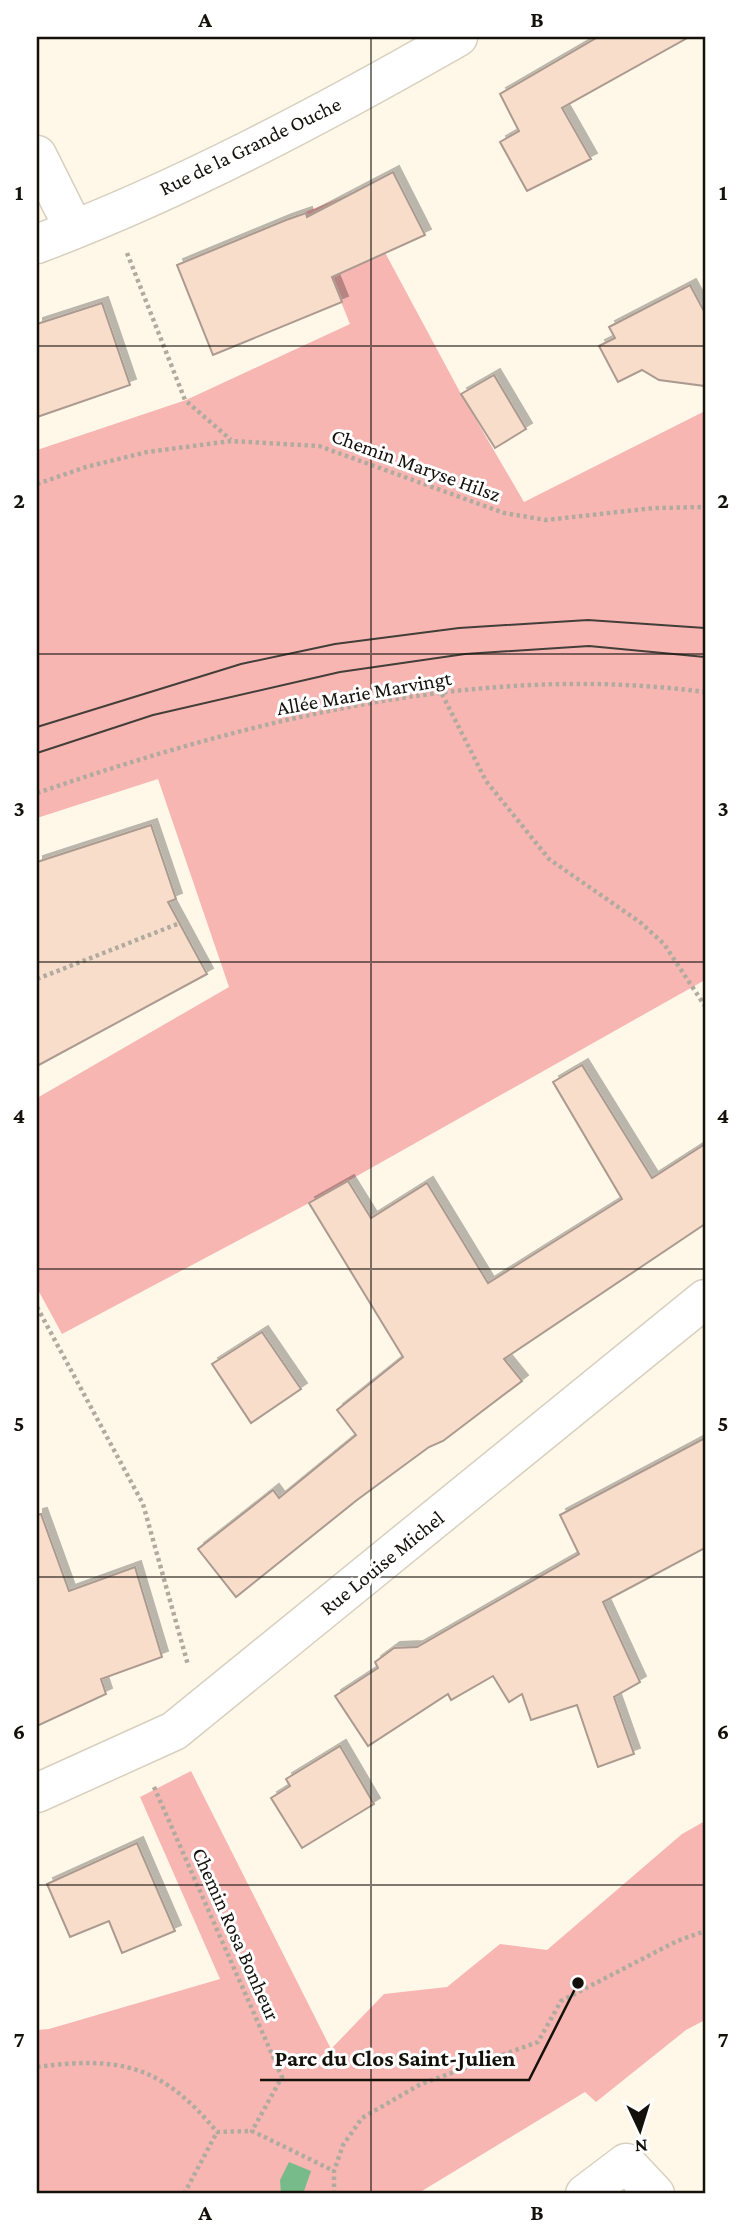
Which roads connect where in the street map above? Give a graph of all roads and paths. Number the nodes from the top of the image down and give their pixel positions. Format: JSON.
{"nodes":[{"id":1,"x":458,"y":37,"type":"edge"},
{"id":2,"x":37,"y":155,"type":"edge"},
{"id":3,"x":113,"y":215,"type":"junction"},
{"id":4,"x":74,"y":229,"type":"junction"},
{"id":5,"x":37,"y":243,"type":"edge"},
{"id":6,"x":231,"y":441,"type":"junction"},
{"id":7,"x":37,"y":484,"type":"edge"},
{"id":8,"x":705,"y":507,"type":"edge"},
{"id":9,"x":705,"y":692,"type":"edge"},
{"id":10,"x":442,"y":694,"type":"junction"},
{"id":11,"x":37,"y":793,"type":"edge"},
{"id":12,"x":180,"y":923,"type":"dead end"},
{"id":13,"x":37,"y":979,"type":"edge"},
{"id":14,"x":705,"y":1006,"type":"edge"},
{"id":15,"x":705,"y":1298,"type":"edge"},
{"id":16,"x":37,"y":1307,"type":"edge"},
{"id":17,"x":200,"y":1710,"type":"junction"},
{"id":18,"x":137,"y":1747,"type":"junction"},
{"id":19,"x":37,"y":1793,"type":"edge"},
{"id":20,"x":705,"y":1931,"type":"edge"},
{"id":21,"x":37,"y":2067,"type":"edge"},
{"id":22,"x":252,"y":2131,"type":"junction"},
{"id":23,"x":216,"y":2133,"type":"junction"},
{"id":24,"x":334,"y":2171,"type":"junction"},
{"id":25,"x":184,"y":2194,"type":"edge"},
{"id":26,"x":334,"y":2194,"type":"edge"},
{"id":27,"x":585,"y":2194,"type":"edge"},
{"id":28,"x":655,"y":2194,"type":"edge"}],
"edges":[{"from":1,"to":3,"type":"street","name":"Rue de la Grande Ouche"},
{"from":2,"to":4,"type":"street"},
{"from":3,"to":4,"type":"street","name":"Rue de la Grande Ouche"},
{"from":3,"to":6,"type":"path"},
{"from":4,"to":5,"type":"street","name":"Rue de la Grande Ouche"},
{"from":6,"to":7,"type":"path","name":"Chemin Maryse Hilsz"},
{"from":6,"to":8,"type":"path","name":"Chemin Maryse Hilsz"},
{"from":9,"to":10,"type":"path","name":"Allée Marie Marvingt"},
{"from":10,"to":11,"type":"path","name":"Allée Marie Marvingt"},
{"from":10,"to":14,"type":"path"},
{"from":12,"to":13,"type":"path"},
{"from":15,"to":17,"type":"street","name":"Rue Louise Michel"},
{"from":16,"to":17,"type":"path"},
{"from":17,"to":18,"type":"street","name":"Rue Louise Michel"},
{"from":18,"to":19,"type":"street","name":"Rue Louise Michel"},
{"from":18,"to":22,"type":"path","name":"Chemin Rosa Bonheur"},
{"from":20,"to":24,"type":"path"},
{"from":21,"to":23,"type":"path"},
{"from":22,"to":23,"type":"path"},
{"from":22,"to":24,"type":"path"},
{"from":23,"to":25,"type":"path"},
{"from":24,"to":26,"type":"path"},
{"from":27,"to":28,"type":"street"}]}
